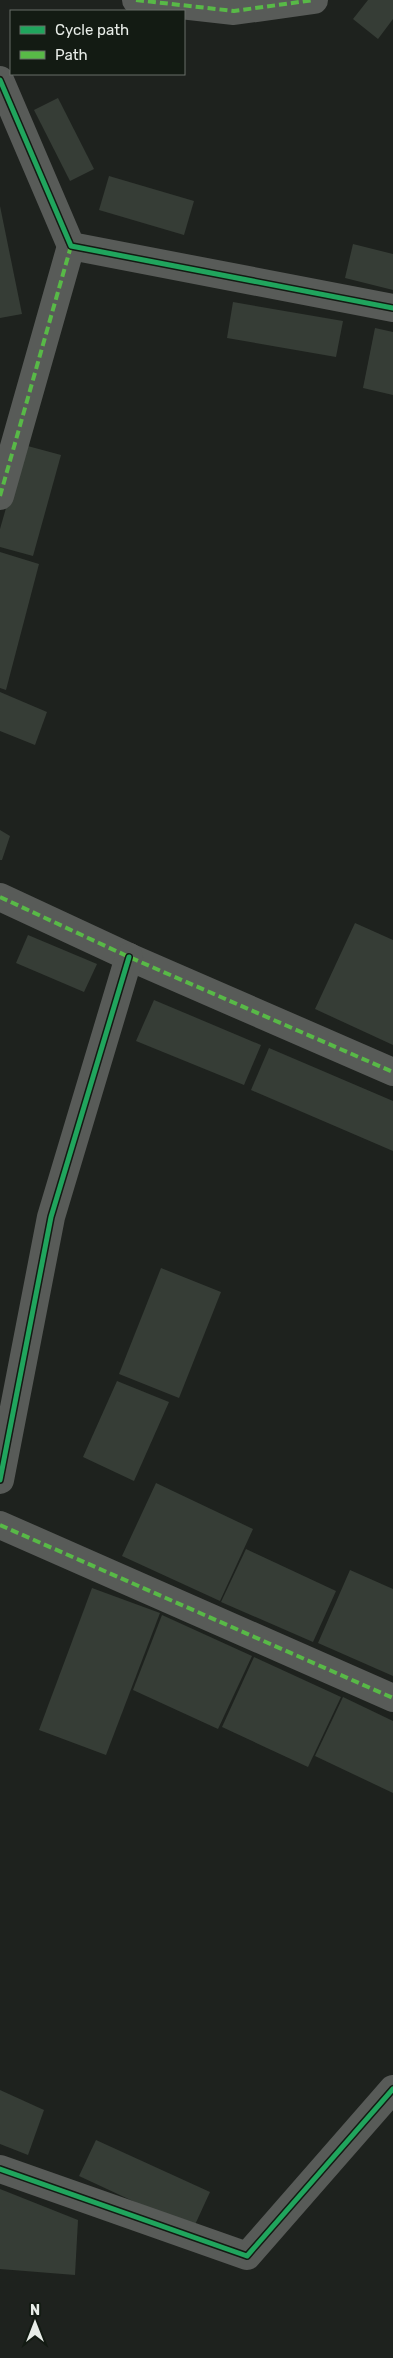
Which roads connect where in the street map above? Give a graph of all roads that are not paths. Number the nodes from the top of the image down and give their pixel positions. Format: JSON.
{"nodes":[{"id":1,"x":136,"y":0,"type":"edge"},
{"id":2,"x":314,"y":0,"type":"edge"},
{"id":3,"x":0,"y":80,"type":"edge"},
{"id":4,"x":71,"y":246,"type":"junction"},
{"id":5,"x":393,"y":308,"type":"edge"},
{"id":6,"x":0,"y":496,"type":"edge"},
{"id":7,"x":0,"y":897,"type":"edge"},
{"id":8,"x":129,"y":957,"type":"junction"},
{"id":9,"x":393,"y":1072,"type":"edge"},
{"id":10,"x":0,"y":1480,"type":"edge"},
{"id":11,"x":0,"y":1525,"type":"edge"},
{"id":12,"x":393,"y":1698,"type":"edge"},
{"id":13,"x":393,"y":2088,"type":"edge"},
{"id":14,"x":0,"y":2168,"type":"edge"}],
"edges":[{"from":1,"to":2,"type":"street"},
{"from":3,"to":4,"type":"street"},
{"from":4,"to":5,"type":"street"},
{"from":4,"to":6,"type":"street"},
{"from":7,"to":8,"type":"street"},
{"from":8,"to":9,"type":"street"},
{"from":8,"to":10,"type":"street"},
{"from":11,"to":12,"type":"street"},
{"from":13,"to":14,"type":"street"}]}
